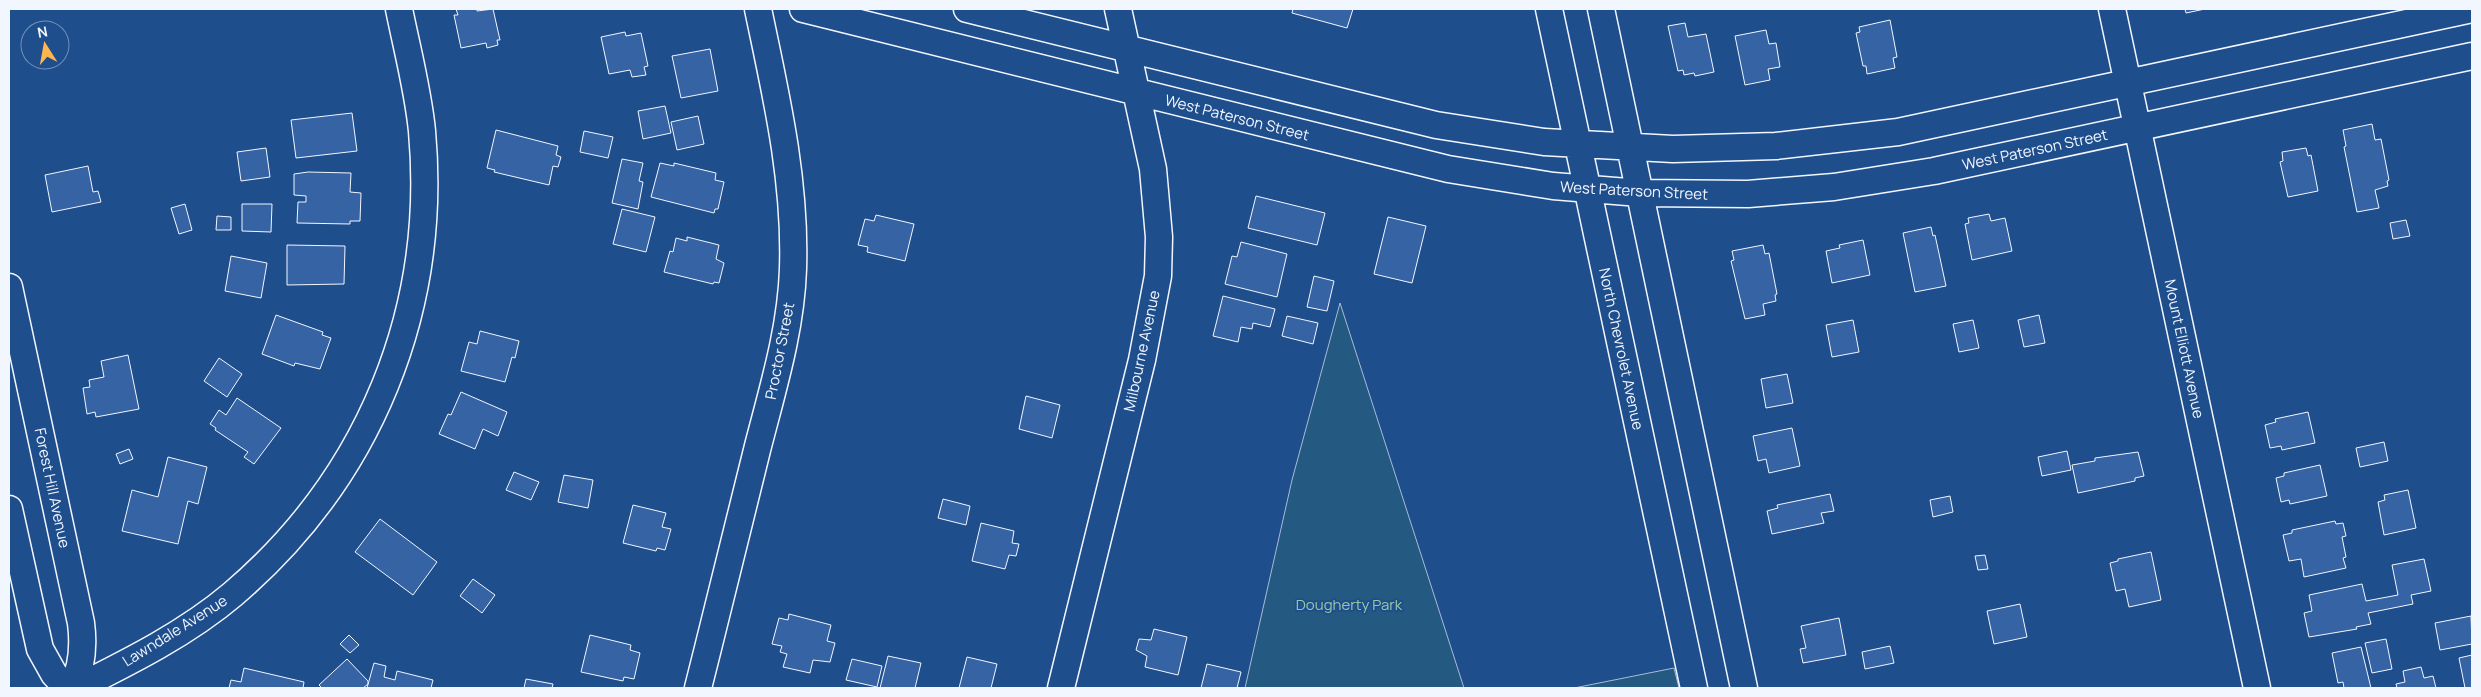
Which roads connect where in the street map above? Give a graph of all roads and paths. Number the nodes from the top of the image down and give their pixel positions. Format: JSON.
{"nodes":[{"id":1,"x":399,"y":9,"type":"edge"},
{"id":2,"x":758,"y":9,"type":"edge"},
{"id":3,"x":803,"y":9,"type":"edge"},
{"id":4,"x":967,"y":9,"type":"edge"},
{"id":5,"x":1118,"y":9,"type":"edge"},
{"id":6,"x":1549,"y":9,"type":"edge"},
{"id":7,"x":1600,"y":9,"type":"edge"},
{"id":8,"x":2112,"y":9,"type":"edge"},
{"id":9,"x":2472,"y":9,"type":"edge"},
{"id":10,"x":1126,"y":49,"type":"junction"},
{"id":11,"x":2472,"y":56,"type":"edge"},
{"id":12,"x":2128,"y":83,"type":"junction"},
{"id":13,"x":1136,"y":92,"type":"junction"},
{"id":14,"x":2137,"y":128,"type":"junction"},
{"id":15,"x":1578,"y":145,"type":"junction"},
{"id":16,"x":1630,"y":148,"type":"junction"},
{"id":17,"x":1587,"y":190,"type":"junction"},
{"id":18,"x":1640,"y":193,"type":"junction"},
{"id":19,"x":9,"y":287,"type":"edge"},
{"id":20,"x":9,"y":509,"type":"edge"},
{"id":21,"x":67,"y":688,"type":"edge"},
{"id":22,"x":72,"y":688,"type":"edge"},
{"id":23,"x":77,"y":688,"type":"edge"},
{"id":24,"x":698,"y":688,"type":"edge"},
{"id":25,"x":1061,"y":688,"type":"edge"},
{"id":26,"x":1694,"y":688,"type":"edge"},
{"id":27,"x":1744,"y":688,"type":"edge"},
{"id":28,"x":2257,"y":688,"type":"edge"}],
"edges":[{"from":1,"to":23,"type":"street","name":"Lawndale Avenue"},
{"from":2,"to":24,"type":"street","name":"Proctor Street"},
{"from":3,"to":13,"type":"street","name":"West Paterson Street"},
{"from":4,"to":10,"type":"street"},
{"from":5,"to":10,"type":"street","name":"Milbourne Avenue"},
{"from":6,"to":15,"type":"street","name":"North Chevrolet Avenue"},
{"from":7,"to":16,"type":"street"},
{"from":8,"to":12,"type":"street","name":"Mount Elliott Avenue"},
{"from":9,"to":12,"type":"street"},
{"from":10,"to":13,"type":"street","name":"Milbourne Avenue"},
{"from":10,"to":15,"type":"street"},
{"from":11,"to":14,"type":"street","name":"West Paterson Street"},
{"from":12,"to":14,"type":"street","name":"Mount Elliott Avenue"},
{"from":12,"to":16,"type":"street"},
{"from":13,"to":17,"type":"street","name":"West Paterson Street"},
{"from":13,"to":25,"type":"street","name":"Milbourne Avenue"},
{"from":14,"to":18,"type":"street","name":"West Paterson Street"},
{"from":14,"to":28,"type":"street","name":"Mount Elliott Avenue"},
{"from":15,"to":16,"type":"street"},
{"from":15,"to":17,"type":"street","name":"North Chevrolet Avenue"},
{"from":16,"to":18,"type":"street"},
{"from":17,"to":18,"type":"street","name":"West Paterson Street"},
{"from":17,"to":26,"type":"street","name":"North Chevrolet Avenue"},
{"from":18,"to":27,"type":"street"},
{"from":19,"to":22,"type":"street","name":"Forest Hill Avenue"},
{"from":20,"to":21,"type":"street"}]}
